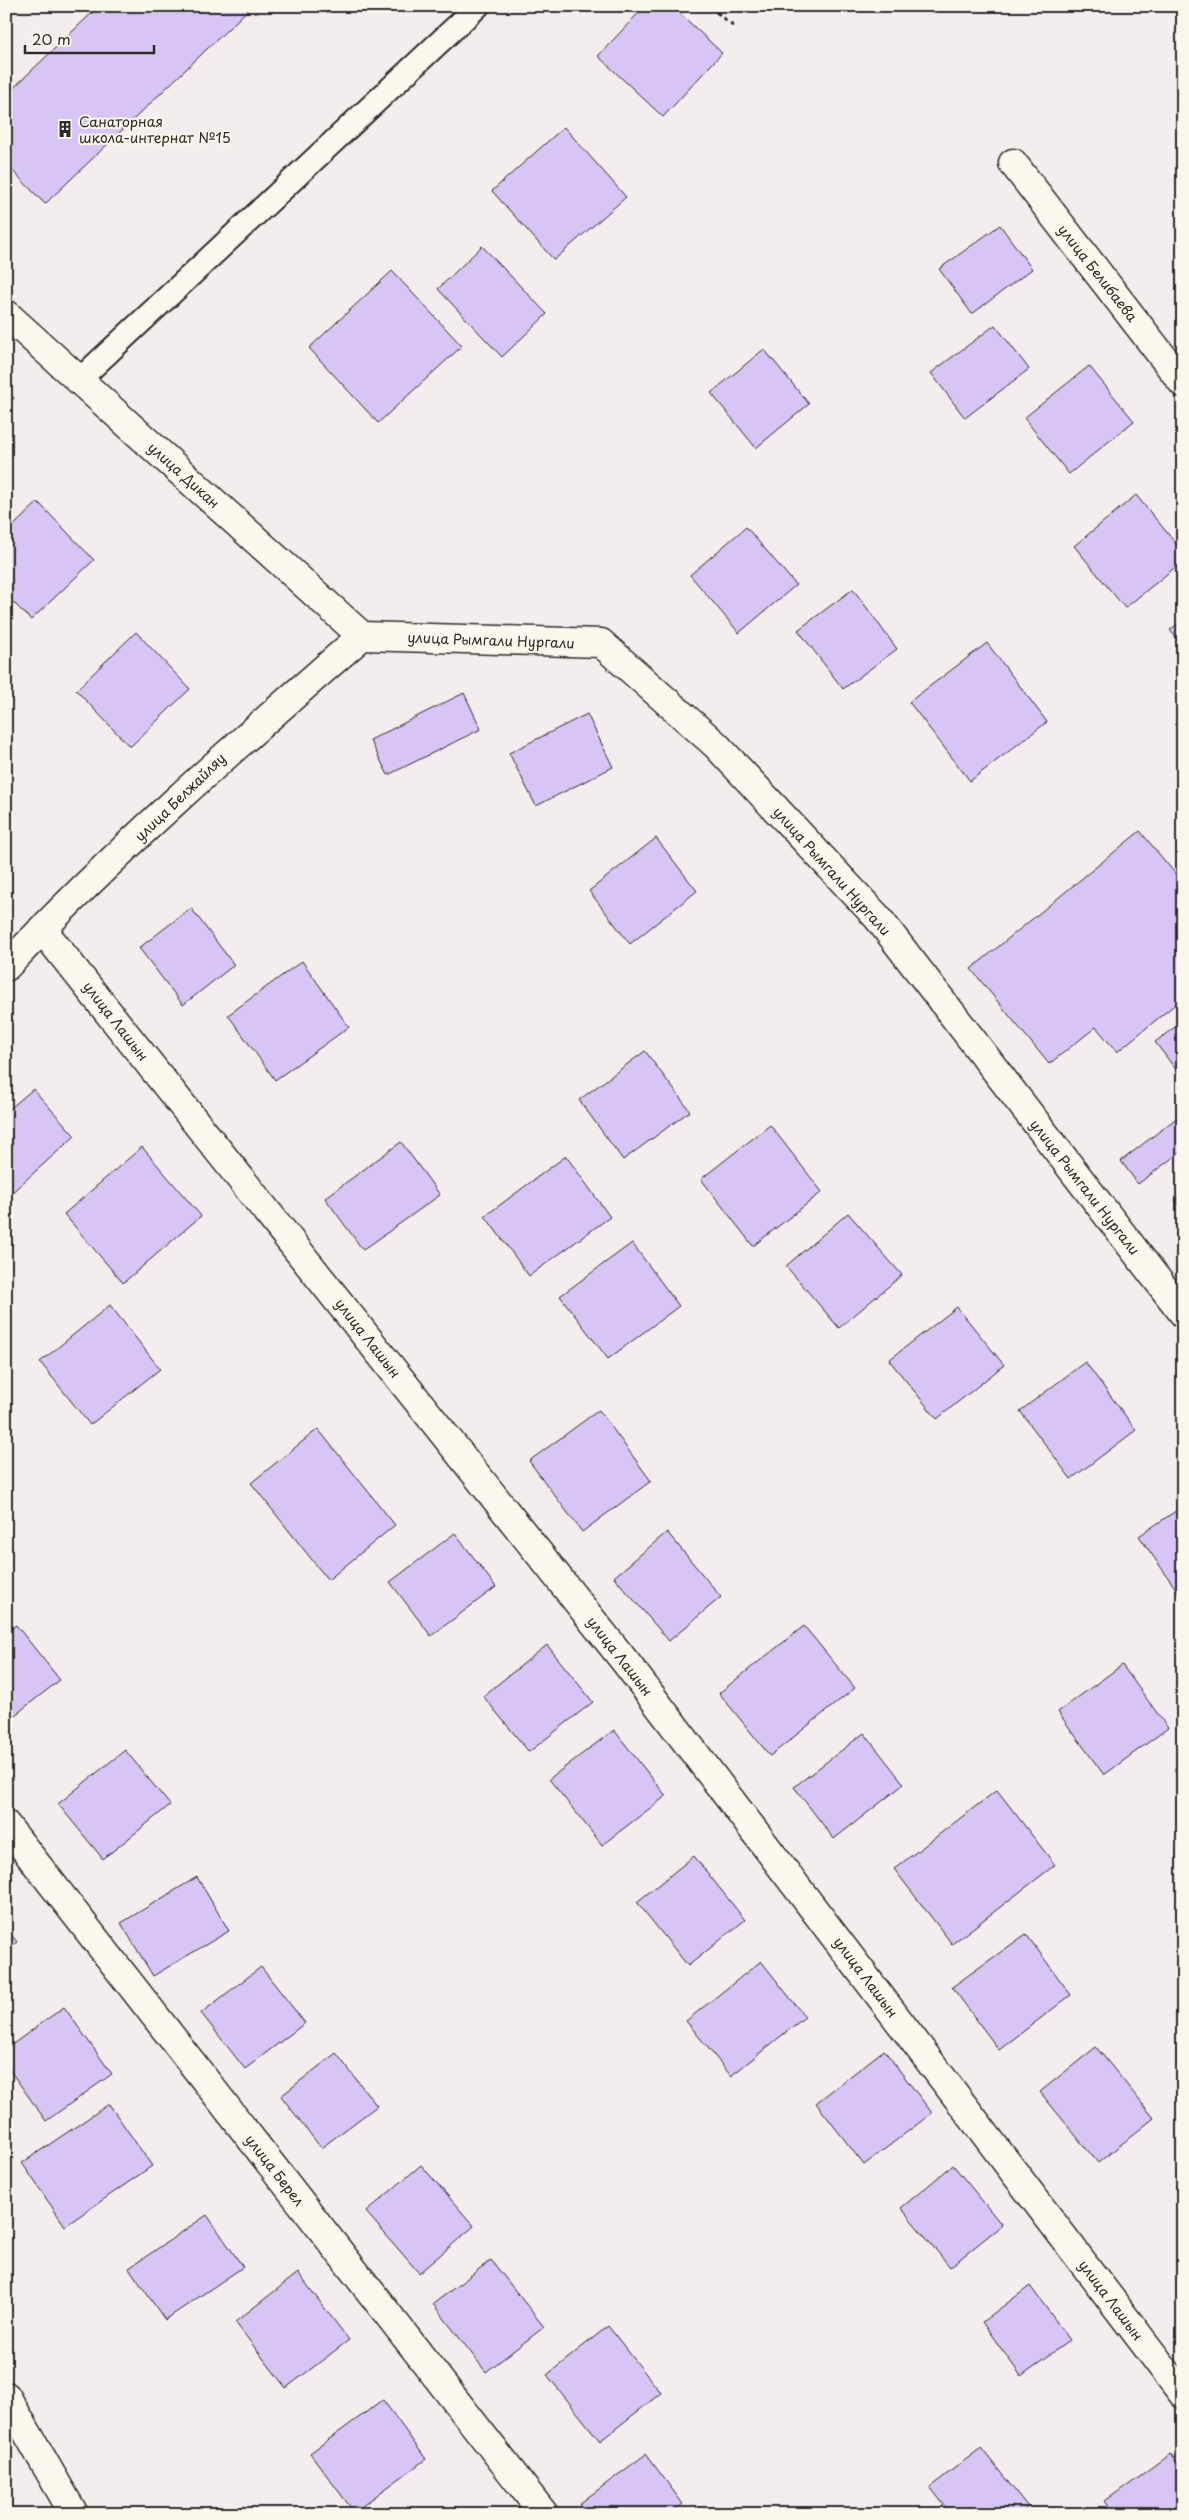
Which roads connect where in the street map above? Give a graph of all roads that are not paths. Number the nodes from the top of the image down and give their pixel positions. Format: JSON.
{"nodes":[{"id":1,"x":478,"y":6,"type":"edge"},
{"id":2,"x":1013,"y":163,"type":"dead end"},
{"id":3,"x":6,"y":314,"type":"edge"},
{"id":4,"x":79,"y":380,"type":"junction"},
{"id":5,"x":1183,"y":383,"type":"edge"},
{"id":6,"x":362,"y":636,"type":"junction"},
{"id":7,"x":42,"y":929,"type":"junction"},
{"id":8,"x":6,"y":967,"type":"edge"},
{"id":9,"x":1183,"y":1313,"type":"edge"},
{"id":10,"x":6,"y":1825,"type":"edge"},
{"id":11,"x":1183,"y":2394,"type":"edge"},
{"id":12,"x":6,"y":2396,"type":"edge"},
{"id":13,"x":74,"y":2514,"type":"edge"},
{"id":14,"x":544,"y":2514,"type":"edge"}],
"edges":[{"from":1,"to":4,"type":"lane"},
{"from":2,"to":5,"type":"street","name":"улица Белибаева"},
{"from":3,"to":4,"type":"street","name":"улица Дикан"},
{"from":4,"to":6,"type":"street","name":"улица Дикан"},
{"from":6,"to":7,"type":"street","name":"улица Белжайляу"},
{"from":6,"to":9,"type":"street","name":"улица Рымгали Нургали"},
{"from":7,"to":8,"type":"street","name":"улица Белжайляу"},
{"from":7,"to":11,"type":"street","name":"улица Лашын"},
{"from":10,"to":14,"type":"street","name":"улица Берел"},
{"from":12,"to":13,"type":"street"}]}
